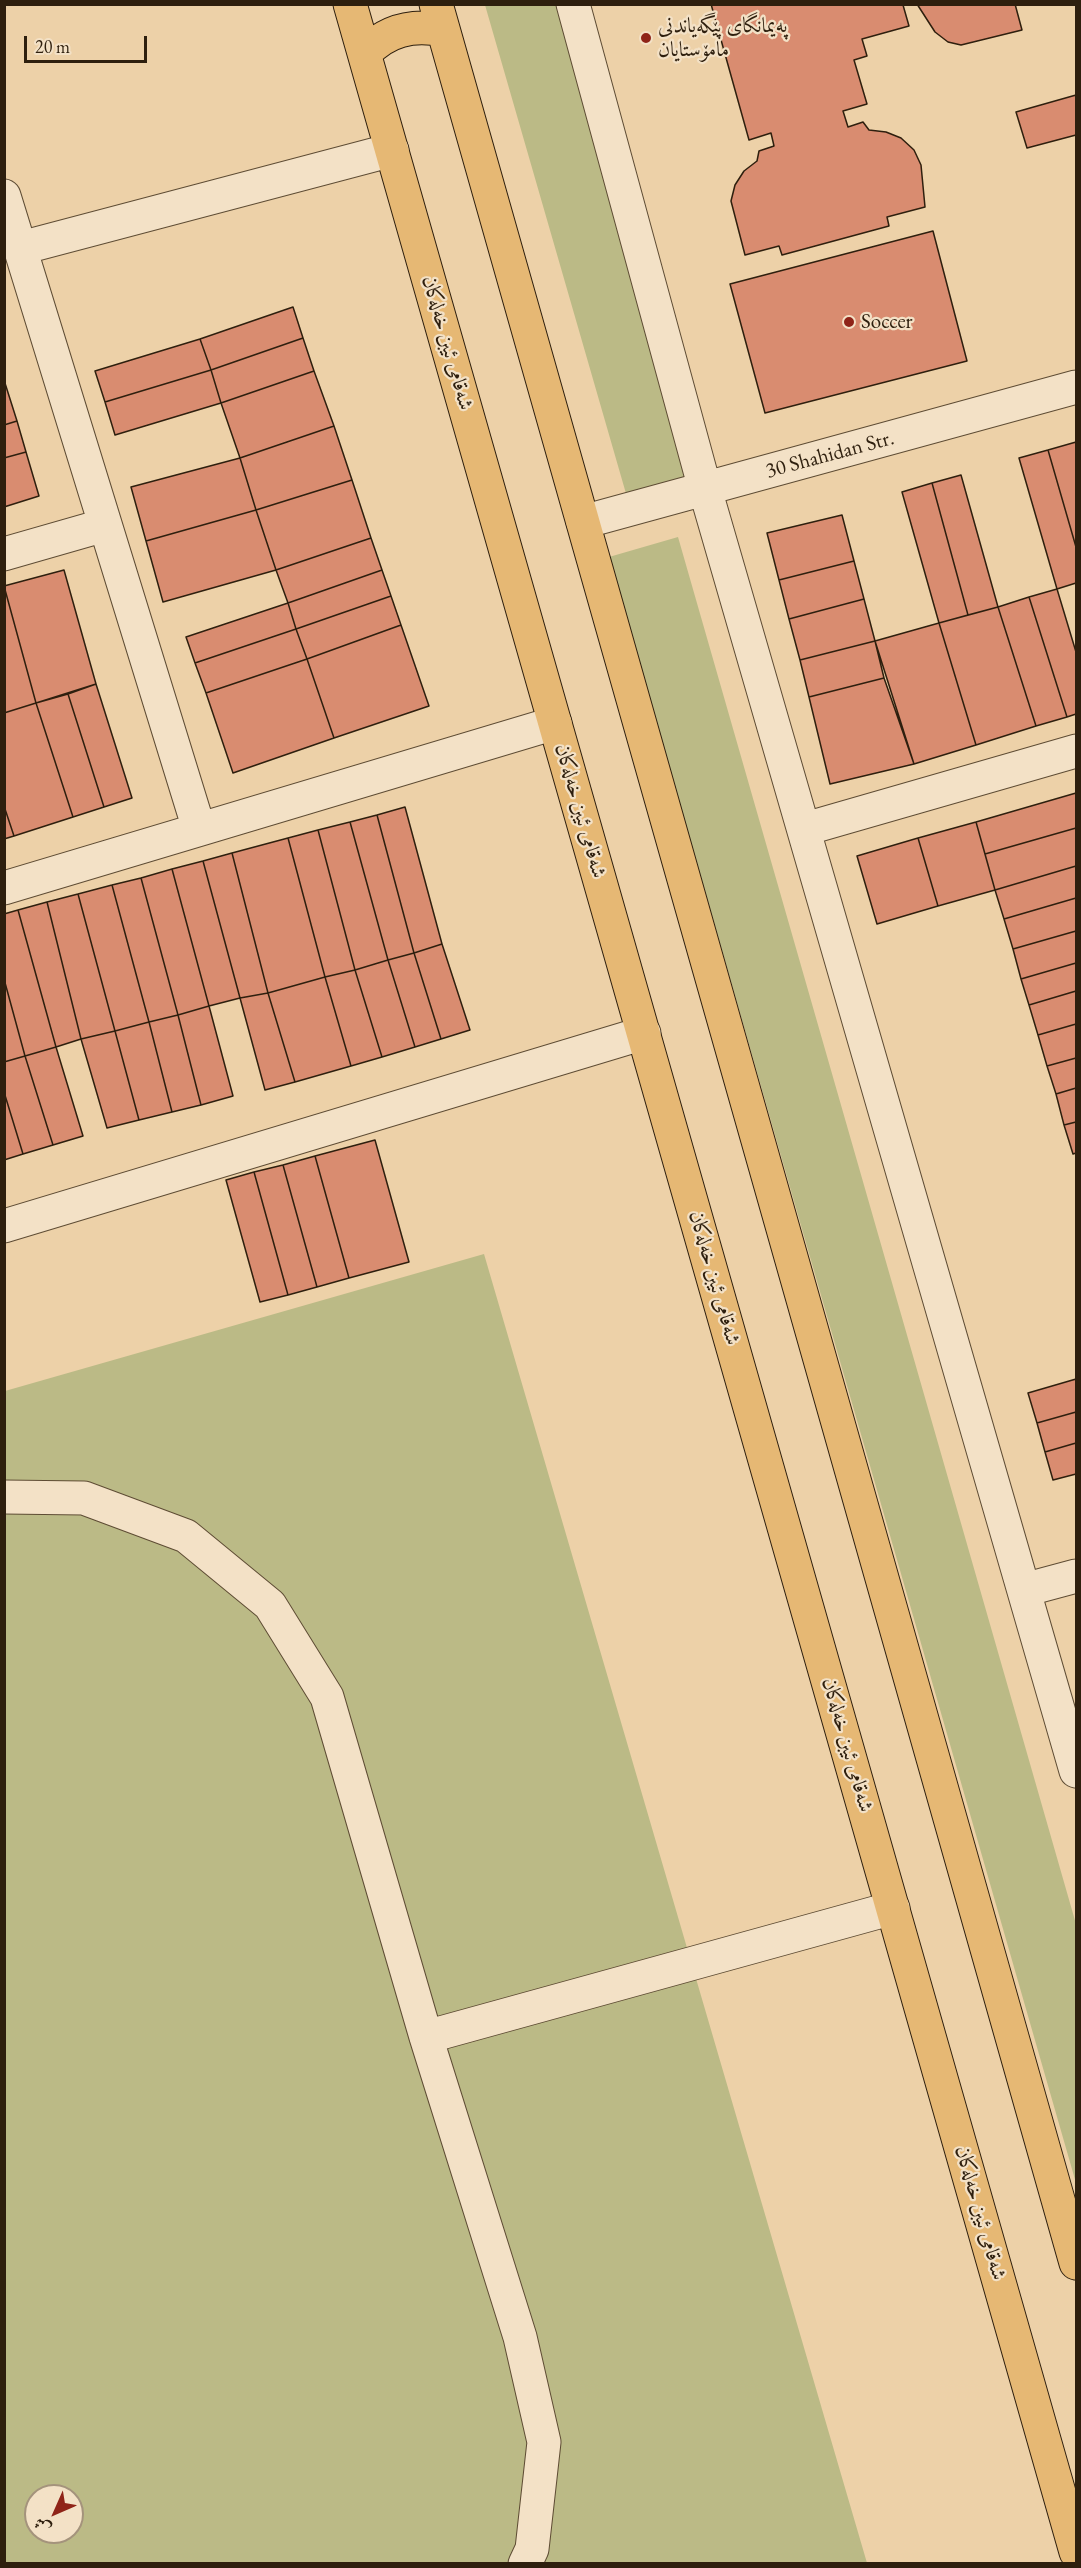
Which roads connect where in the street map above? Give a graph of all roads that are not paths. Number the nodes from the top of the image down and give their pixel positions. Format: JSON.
{"nodes":[{"id":1,"x":350,"y":4,"type":"edge"},
{"id":2,"x":573,"y":4,"type":"edge"},
{"id":3,"x":439,"y":17,"type":"edge"},
{"id":4,"x":365,"y":53,"type":"junction"},
{"id":5,"x":392,"y":150,"type":"junction"},
{"id":6,"x":6,"y":208,"type":"edge"},
{"id":7,"x":21,"y":248,"type":"junction"},
{"id":8,"x":1077,"y":387,"type":"edge"},
{"id":9,"x":705,"y":489,"type":"junction"},
{"id":10,"x":583,"y":522,"type":"junction"},
{"id":11,"x":105,"y":525,"type":"junction"},
{"id":12,"x":4,"y":554,"type":"edge"},
{"id":13,"x":555,"y":723,"type":"junction"},
{"id":14,"x":1077,"y":751,"type":"edge"},
{"id":15,"x":199,"y":829,"type":"junction"},
{"id":16,"x":805,"y":829,"type":"junction"},
{"id":17,"x":4,"y":888,"type":"edge"},
{"id":18,"x":644,"y":1033,"type":"junction"},
{"id":19,"x":4,"y":1226,"type":"edge"},
{"id":20,"x":4,"y":1497,"type":"edge"},
{"id":21,"x":1077,"y":1576,"type":"edge"},
{"id":22,"x":1024,"y":1590,"type":"junction"},
{"id":23,"x":1077,"y":1771,"type":"edge"},
{"id":24,"x":893,"y":1908,"type":"junction"},
{"id":25,"x":426,"y":2037,"type":"junction"},
{"id":26,"x":1076,"y":2256,"type":"edge"},
{"id":27,"x":1077,"y":2552,"type":"edge"},
{"id":28,"x":525,"y":2564,"type":"edge"}],
"edges":[{"from":1,"to":4,"type":"main road","name":"شەقامی ئیبن خەلەکان"},
{"from":2,"to":9,"type":"street"},
{"from":3,"to":4,"type":"main road"},
{"from":3,"to":10,"type":"main road"},
{"from":4,"to":5,"type":"main road","name":"شەقامی ئیبن خەلەکان"},
{"from":5,"to":7,"type":"street"},
{"from":5,"to":13,"type":"main road","name":"شەقامی ئیبن خەلەکان"},
{"from":6,"to":7,"type":"street"},
{"from":7,"to":11,"type":"street"},
{"from":8,"to":9,"type":"street","name":"30 Shahidan Str."},
{"from":9,"to":10,"type":"street","name":"30 Shahidan Str."},
{"from":9,"to":16,"type":"street"},
{"from":10,"to":26,"type":"main road"},
{"from":11,"to":12,"type":"street"},
{"from":11,"to":15,"type":"street"},
{"from":13,"to":15,"type":"street"},
{"from":13,"to":18,"type":"main road","name":"شەقامی ئیبن خەلەکان"},
{"from":14,"to":16,"type":"street"},
{"from":15,"to":17,"type":"street"},
{"from":16,"to":22,"type":"street"},
{"from":18,"to":19,"type":"street"},
{"from":18,"to":24,"type":"main road","name":"شەقامی ئیبن خەلەکان"},
{"from":20,"to":25,"type":"street"},
{"from":21,"to":22,"type":"street"},
{"from":22,"to":23,"type":"street"},
{"from":24,"to":25,"type":"street"},
{"from":24,"to":27,"type":"main road","name":"شەقامی ئیبن خەلەکان"},
{"from":25,"to":28,"type":"street"}]}
